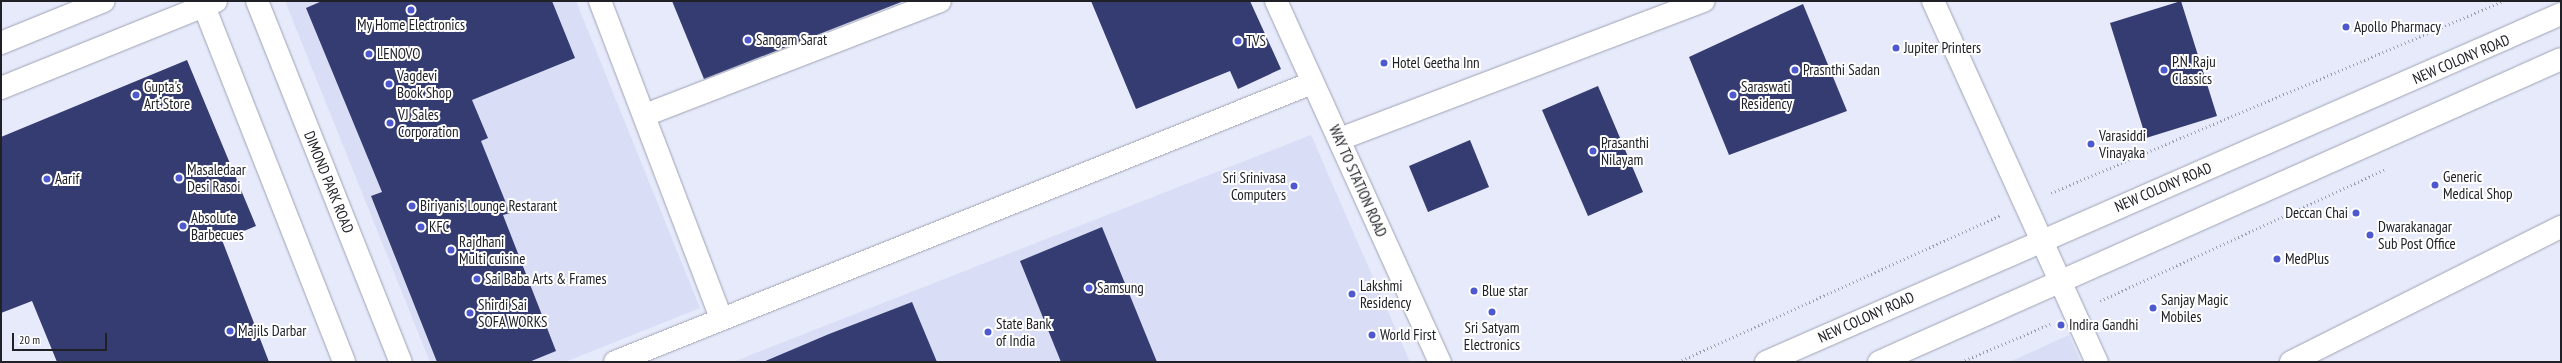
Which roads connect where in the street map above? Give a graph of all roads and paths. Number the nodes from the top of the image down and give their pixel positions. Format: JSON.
{"nodes":[{"id":1,"x":104,"y":1,"type":"edge"},
{"id":2,"x":257,"y":1,"type":"edge"},
{"id":3,"x":600,"y":1,"type":"edge"},
{"id":4,"x":940,"y":1,"type":"edge"},
{"id":5,"x":1276,"y":1,"type":"edge"},
{"id":6,"x":1704,"y":1,"type":"edge"},
{"id":7,"x":1933,"y":1,"type":"edge"},
{"id":8,"x":2504,"y":1,"type":"edge"},
{"id":9,"x":208,"y":3,"type":"edge"},
{"id":10,"x":2561,"y":14,"type":"edge"},
{"id":11,"x":1,"y":43,"type":"edge"},
{"id":12,"x":2561,"y":59,"type":"edge"},
{"id":13,"x":1312,"y":82,"type":"junction"},
{"id":14,"x":1,"y":88,"type":"edge"},
{"id":15,"x":645,"y":115,"type":"junction"},
{"id":16,"x":1340,"y":139,"type":"junction"},
{"id":17,"x":2387,"y":169,"type":"dead end"},
{"id":18,"x":2026,"y":204,"type":"junction"},
{"id":19,"x":2561,"y":227,"type":"edge"},
{"id":20,"x":2042,"y":239,"type":"junction"},
{"id":21,"x":2061,"y":282,"type":"junction"},
{"id":22,"x":2075,"y":313,"type":"junction"},
{"id":23,"x":721,"y":318,"type":"junction"},
{"id":24,"x":344,"y":362,"type":"edge"},
{"id":25,"x":401,"y":362,"type":"edge"},
{"id":26,"x":615,"y":362,"type":"edge"},
{"id":27,"x":1440,"y":362,"type":"edge"},
{"id":28,"x":1678,"y":362,"type":"edge"},
{"id":29,"x":1766,"y":362,"type":"edge"},
{"id":30,"x":1879,"y":362,"type":"edge"},
{"id":31,"x":1961,"y":362,"type":"edge"},
{"id":32,"x":2097,"y":362,"type":"edge"},
{"id":33,"x":2291,"y":362,"type":"edge"}],
"edges":[{"from":1,"to":11,"type":"street"},
{"from":2,"to":25,"type":"street","name":"DIMOND PARK ROAD"},
{"from":3,"to":15,"type":"street"},
{"from":4,"to":15,"type":"street"},
{"from":5,"to":13,"type":"street","name":"WAY TO STATION ROAD"},
{"from":6,"to":16,"type":"street"},
{"from":7,"to":18,"type":"street"},
{"from":8,"to":18,"type":"path"},
{"from":9,"to":14,"type":"street"},
{"from":9,"to":24,"type":"street"},
{"from":10,"to":20,"type":"street","name":"NEW COLONY ROAD"},
{"from":12,"to":21,"type":"street"},
{"from":13,"to":16,"type":"street","name":"WAY TO STATION ROAD"},
{"from":13,"to":23,"type":"street"},
{"from":15,"to":23,"type":"street"},
{"from":16,"to":27,"type":"street","name":"WAY TO STATION ROAD"},
{"from":17,"to":22,"type":"path"},
{"from":18,"to":20,"type":"street"},
{"from":18,"to":28,"type":"path"},
{"from":19,"to":33,"type":"street"},
{"from":20,"to":21,"type":"street"},
{"from":20,"to":29,"type":"street","name":"NEW COLONY ROAD"},
{"from":21,"to":22,"type":"street"},
{"from":21,"to":30,"type":"street"},
{"from":22,"to":31,"type":"path"},
{"from":22,"to":32,"type":"street"},
{"from":23,"to":26,"type":"street"}]}
